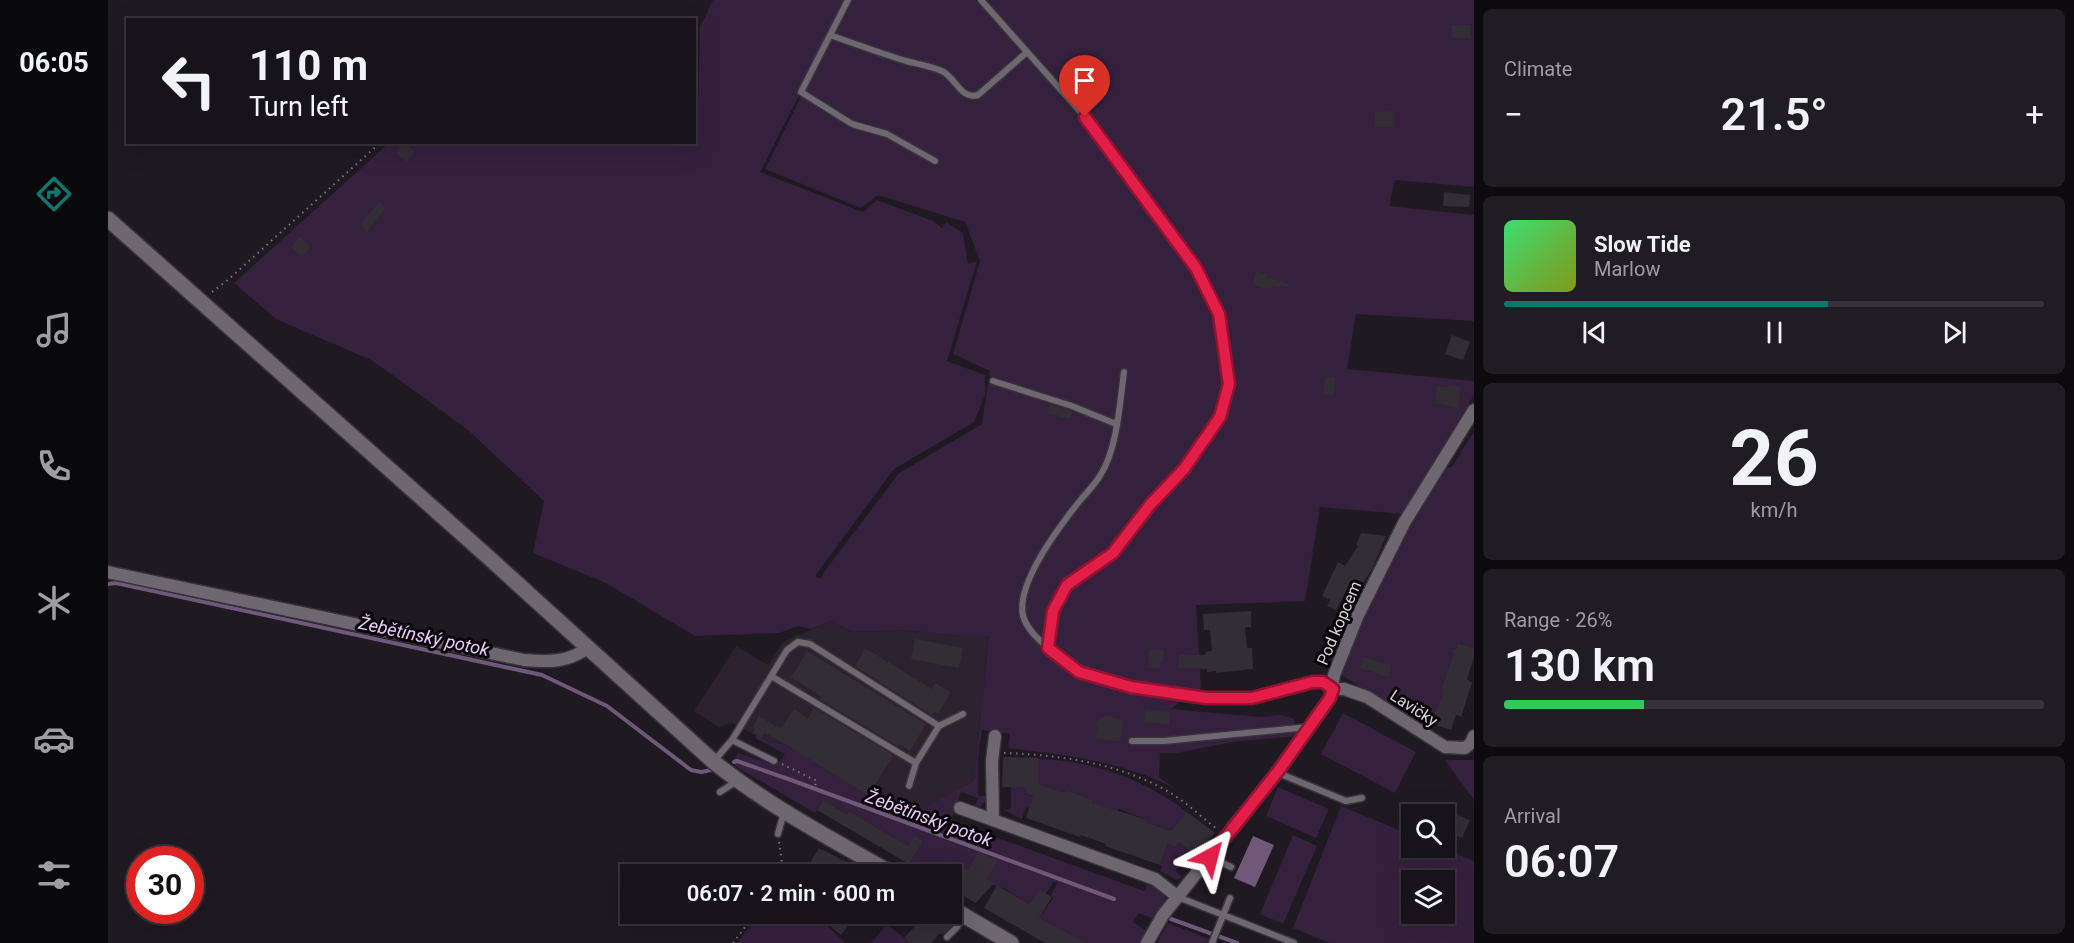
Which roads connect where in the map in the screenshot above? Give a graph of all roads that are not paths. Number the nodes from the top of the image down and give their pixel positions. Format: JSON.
{"nodes":[{"id":1,"x":848,"y":0,"type":"edge"},
{"id":2,"x":981,"y":0,"type":"edge"},
{"id":3,"x":830,"y":34,"type":"junction"},
{"id":4,"x":1027,"y":52,"type":"junction"},
{"id":5,"x":935,"y":161,"type":"dead end"},
{"id":6,"x":108,"y":219,"type":"edge"},
{"id":7,"x":1124,"y":372,"type":"dead end"},
{"id":8,"x":993,"y":381,"type":"dead end"},
{"id":9,"x":1474,"y":410,"type":"edge"},
{"id":10,"x":1116,"y":424,"type":"junction"},
{"id":11,"x":108,"y":572,"type":"edge"},
{"id":12,"x":588,"y":647,"type":"junction"},
{"id":13,"x":1048,"y":648,"type":"junction"},
{"id":14,"x":771,"y":676,"type":"junction"},
{"id":15,"x":1333,"y":689,"type":"junction"},
{"id":16,"x":963,"y":714,"type":"dead end"},
{"id":17,"x":939,"y":726,"type":"junction"},
{"id":18,"x":1309,"y":727,"type":"junction"},
{"id":19,"x":995,"y":736,"type":"dead end"},
{"id":20,"x":1474,"y":736,"type":"edge"},
{"id":21,"x":732,"y":740,"type":"junction"},
{"id":22,"x":1132,"y":741,"type":"dead end"},
{"id":23,"x":774,"y":761,"type":"road end"},
{"id":24,"x":916,"y":763,"type":"junction"},
{"id":25,"x":718,"y":765,"type":"junction"},
{"id":26,"x":1279,"y":770,"type":"junction"},
{"id":27,"x":737,"y":781,"type":"junction"},
{"id":28,"x":909,"y":786,"type":"dead end"},
{"id":29,"x":720,"y":792,"type":"dead end"},
{"id":30,"x":1362,"y":798,"type":"dead end"},
{"id":31,"x":960,"y":808,"type":"dead end"},
{"id":32,"x":787,"y":813,"type":"junction"},
{"id":33,"x":993,"y":820,"type":"junction"},
{"id":34,"x":778,"y":834,"type":"road end"},
{"id":35,"x":1210,"y":857,"type":"junction"},
{"id":36,"x":876,"y":864,"type":"edge"},
{"id":37,"x":1231,"y":867,"type":"dead end"},
{"id":38,"x":1178,"y":897,"type":"junction"},
{"id":39,"x":1230,"y":898,"type":"dead end"},
{"id":40,"x":1223,"y":914,"type":"junction"},
{"id":41,"x":962,"y":915,"type":"edge"},
{"id":42,"x":957,"y":924,"type":"edge"},
{"id":43,"x":947,"y":937,"type":"dead end"},
{"id":44,"x":1213,"y":942,"type":"edge"},
{"id":45,"x":1011,"y":943,"type":"edge"},
{"id":46,"x":1147,"y":943,"type":"edge"},
{"id":47,"x":1294,"y":943,"type":"edge"}],
"edges":[{"from":1,"to":3,"type":"lane"},
{"from":2,"to":4,"type":"lane"},
{"from":3,"to":4,"type":"lane"},
{"from":3,"to":5,"type":"lane"},
{"from":4,"to":13,"type":"lane"},
{"from":6,"to":12,"type":"street"},
{"from":7,"to":10,"type":"lane"},
{"from":8,"to":10,"type":"lane"},
{"from":9,"to":15,"type":"street","name":"Pod kopcem"},
{"from":10,"to":13,"type":"lane"},
{"from":11,"to":12,"type":"street"},
{"from":12,"to":25,"type":"street"},
{"from":13,"to":15,"type":"lane"},
{"from":14,"to":17,"type":"lane"},
{"from":14,"to":21,"type":"lane"},
{"from":14,"to":24,"type":"lane"},
{"from":15,"to":18,"type":"street","name":"Pod kopcem"},
{"from":15,"to":20,"type":"street","name":"Lavičky"},
{"from":16,"to":17,"type":"lane"},
{"from":17,"to":24,"type":"lane"},
{"from":18,"to":22,"type":"lane"},
{"from":18,"to":26,"type":"street","name":"Pod kopcem"},
{"from":19,"to":33,"type":"street"},
{"from":21,"to":23,"type":"lane"},
{"from":21,"to":25,"type":"lane"},
{"from":24,"to":28,"type":"lane"},
{"from":25,"to":27,"type":"street"},
{"from":26,"to":30,"type":"lane"},
{"from":26,"to":35,"type":"street","name":"Pod kopcem"},
{"from":27,"to":29,"type":"lane"},
{"from":27,"to":32,"type":"street"},
{"from":31,"to":33,"type":"street"},
{"from":32,"to":34,"type":"lane"},
{"from":32,"to":36,"type":"street"},
{"from":33,"to":38,"type":"street"},
{"from":35,"to":37,"type":"lane"},
{"from":35,"to":38,"type":"street","name":"Pod kopcem"},
{"from":38,"to":40,"type":"lane"},
{"from":38,"to":46,"type":"street","name":"Pod kopcem"},
{"from":39,"to":40,"type":"lane"},
{"from":40,"to":44,"type":"lane"},
{"from":40,"to":47,"type":"lane"},
{"from":41,"to":45,"type":"street"},
{"from":42,"to":43,"type":"lane"}]}
